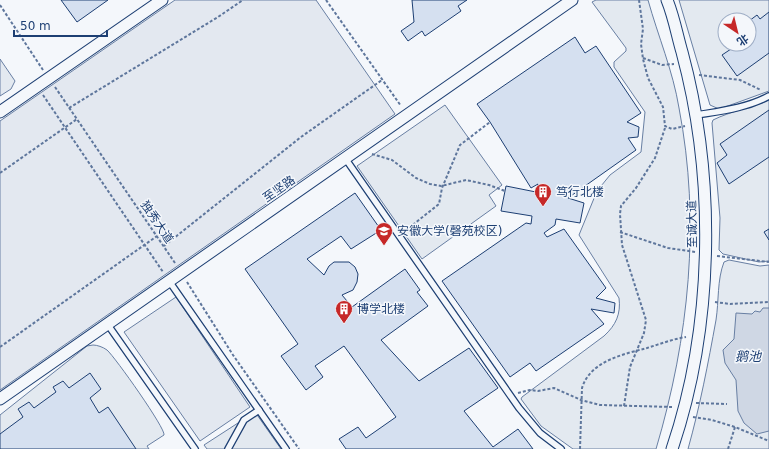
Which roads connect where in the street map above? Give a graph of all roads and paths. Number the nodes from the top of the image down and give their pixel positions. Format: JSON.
{"nodes":[{"id":1,"x":162,"y":0,"type":"edge"},
{"id":2,"x":243,"y":0,"type":"edge"},
{"id":3,"x":326,"y":0,"type":"edge"},
{"id":4,"x":572,"y":0,"type":"edge"},
{"id":5,"x":639,"y":0,"type":"edge"},
{"id":6,"x":667,"y":0,"type":"edge"},
{"id":7,"x":0,"y":5,"type":"edge"},
{"id":8,"x":643,"y":58,"type":"junction"},
{"id":9,"x":684,"y":60,"type":"junction"},
{"id":10,"x":688,"y":74,"type":"junction"},
{"id":11,"x":49,"y":79,"type":"junction"},
{"id":12,"x":382,"y":80,"type":"junction"},
{"id":13,"x":37,"y":87,"type":"junction"},
{"id":14,"x":767,"y":94,"type":"edge"},
{"id":15,"x":69,"y":108,"type":"junction"},
{"id":16,"x":0,"y":112,"type":"edge"},
{"id":17,"x":407,"y":115,"type":"junction"},
{"id":18,"x":77,"y":119,"type":"junction"},
{"id":19,"x":697,"y":119,"type":"junction"},
{"id":20,"x":490,"y":122,"type":"dead end"},
{"id":21,"x":65,"y":128,"type":"junction"},
{"id":22,"x":666,"y":128,"type":"junction"},
{"id":23,"x":358,"y":150,"type":"junction"},
{"id":24,"x":345,"y":158,"type":"junction"},
{"id":25,"x":0,"y":173,"type":"edge"},
{"id":26,"x":443,"y":185,"type":"junction"},
{"id":27,"x":505,"y":191,"type":"dead end"},
{"id":28,"x":620,"y":232,"type":"junction"},
{"id":29,"x":156,"y":236,"type":"junction"},
{"id":30,"x":399,"y":236,"type":"junction"},
{"id":31,"x":144,"y":245,"type":"junction"},
{"id":32,"x":163,"y":247,"type":"junction"},
{"id":33,"x":706,"y":254,"type":"junction"},
{"id":34,"x":769,"y":262,"type":"edge"},
{"id":35,"x":181,"y":273,"type":"junction"},
{"id":36,"x":169,"y":281,"type":"junction"},
{"id":37,"x":702,"y":300,"type":"junction"},
{"id":38,"x":769,"y":302,"type":"edge"},
{"id":39,"x":108,"y":325,"type":"junction"},
{"id":40,"x":698,"y":336,"type":"junction"},
{"id":41,"x":0,"y":347,"type":"edge"},
{"id":42,"x":637,"y":350,"type":"junction"},
{"id":43,"x":511,"y":398,"type":"junction"},
{"id":44,"x":0,"y":399,"type":"edge"},
{"id":45,"x":581,"y":400,"type":"junction"},
{"id":46,"x":727,"y":404,"type":"dead end"},
{"id":47,"x":624,"y":406,"type":"junction"},
{"id":48,"x":683,"y":408,"type":"junction"},
{"id":49,"x":259,"y":410,"type":"junction"},
{"id":50,"x":735,"y":427,"type":"junction"},
{"id":51,"x":769,"y":441,"type":"edge"},
{"id":52,"x":195,"y":449,"type":"edge"},
{"id":53,"x":228,"y":449,"type":"edge"},
{"id":54,"x":286,"y":449,"type":"edge"},
{"id":55,"x":298,"y":449,"type":"edge"},
{"id":56,"x":560,"y":449,"type":"edge"},
{"id":57,"x":580,"y":449,"type":"edge"},
{"id":58,"x":672,"y":449,"type":"edge"},
{"id":59,"x":728,"y":449,"type":"edge"}],
"edges":[{"from":1,"to":11,"type":"street"},
{"from":2,"to":15,"type":"path"},
{"from":3,"to":12,"type":"path"},
{"from":4,"to":17,"type":"street","name":"至坚路"},
{"from":5,"to":8,"type":"path"},
{"from":6,"to":9,"type":"street","name":"至诚大道"},
{"from":7,"to":11,"type":"path","name":"独秀大道"},
{"from":8,"to":9,"type":"path"},
{"from":8,"to":22,"type":"path"},
{"from":9,"to":10,"type":"street","name":"至诚大道"},
{"from":10,"to":14,"type":"path"},
{"from":10,"to":19,"type":"street","name":"至诚大道"},
{"from":11,"to":13,"type":"street"},
{"from":11,"to":15,"type":"path","name":"独秀大道"},
{"from":12,"to":17,"type":"path"},
{"from":12,"to":32,"type":"path"},
{"from":13,"to":16,"type":"street"},
{"from":13,"to":21,"type":"path"},
{"from":14,"to":19,"type":"lane"},
{"from":15,"to":18,"type":"path","name":"独秀大道"},
{"from":17,"to":23,"type":"street","name":"至坚路"},
{"from":18,"to":21,"type":"path"},
{"from":18,"to":29,"type":"path","name":"独秀大道"},
{"from":19,"to":22,"type":"path"},
{"from":19,"to":33,"type":"street","name":"至诚大道"},
{"from":20,"to":26,"type":"path"},
{"from":21,"to":25,"type":"path"},
{"from":21,"to":31,"type":"path"},
{"from":22,"to":28,"type":"path"},
{"from":23,"to":24,"type":"street","name":"至坚路"},
{"from":23,"to":26,"type":"path"},
{"from":24,"to":30,"type":"lane"},
{"from":24,"to":35,"type":"street","name":"至坚路"},
{"from":26,"to":27,"type":"path"},
{"from":26,"to":30,"type":"path"},
{"from":28,"to":33,"type":"path"},
{"from":28,"to":42,"type":"path"},
{"from":29,"to":31,"type":"path"},
{"from":29,"to":32,"type":"path","name":"独秀大道"},
{"from":30,"to":43,"type":"lane"},
{"from":31,"to":36,"type":"path"},
{"from":31,"to":41,"type":"path"},
{"from":32,"to":35,"type":"path","name":"独秀大道"},
{"from":33,"to":34,"type":"path"},
{"from":33,"to":37,"type":"street","name":"至诚大道"},
{"from":35,"to":36,"type":"street","name":"至坚路"},
{"from":35,"to":55,"type":"path","name":"独秀大道"},
{"from":36,"to":39,"type":"street","name":"至坚路"},
{"from":36,"to":49,"type":"lane"},
{"from":37,"to":38,"type":"path"},
{"from":37,"to":40,"type":"street","name":"至诚大道"},
{"from":39,"to":44,"type":"street","name":"至坚路"},
{"from":39,"to":52,"type":"lane"},
{"from":40,"to":42,"type":"path"},
{"from":40,"to":48,"type":"street","name":"至诚大道"},
{"from":42,"to":45,"type":"path"},
{"from":42,"to":47,"type":"path"},
{"from":43,"to":45,"type":"path"},
{"from":43,"to":56,"type":"lane"},
{"from":45,"to":47,"type":"path"},
{"from":45,"to":57,"type":"path"},
{"from":46,"to":48,"type":"path"},
{"from":47,"to":48,"type":"path"},
{"from":48,"to":50,"type":"path"},
{"from":48,"to":58,"type":"street","name":"至诚大道"},
{"from":49,"to":53,"type":"lane"},
{"from":49,"to":54,"type":"lane"},
{"from":50,"to":51,"type":"path"},
{"from":50,"to":59,"type":"path"}]}
